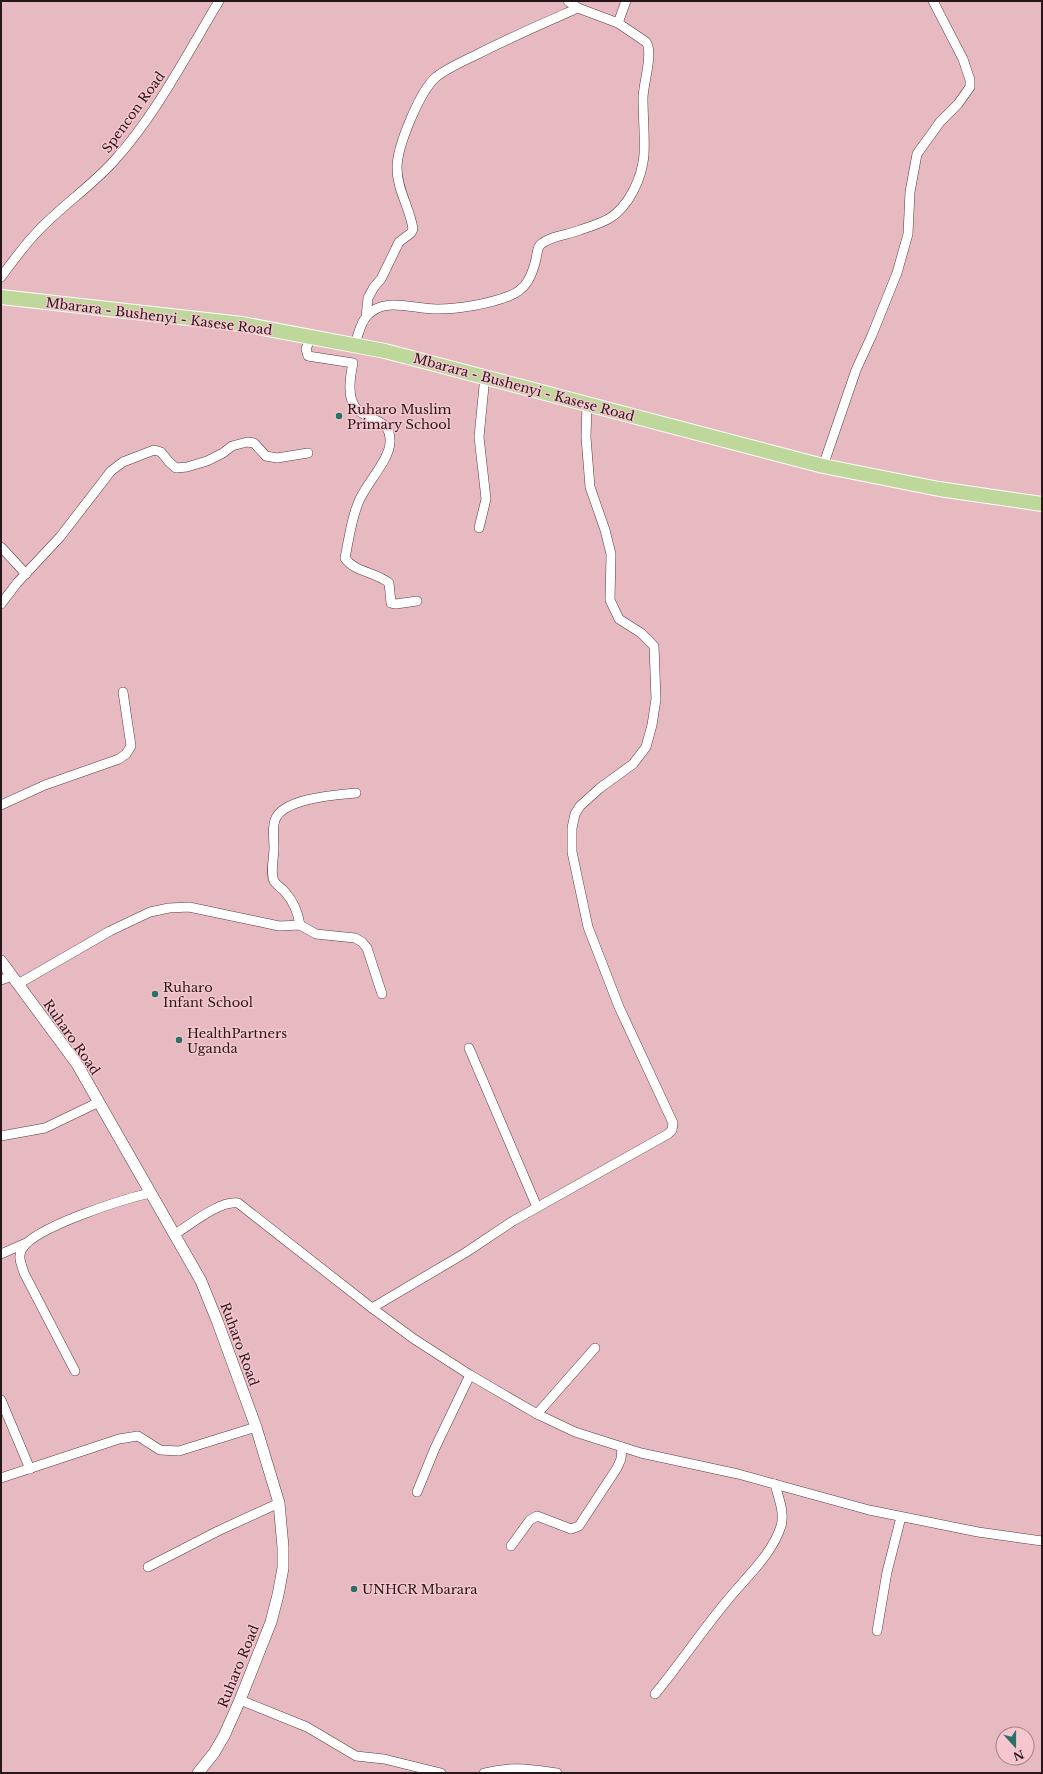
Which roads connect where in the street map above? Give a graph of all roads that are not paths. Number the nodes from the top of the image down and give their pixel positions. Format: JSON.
{"nodes":[{"id":1,"x":220,"y":1,"type":"edge"},
{"id":2,"x":568,"y":1,"type":"edge"},
{"id":3,"x":626,"y":1,"type":"edge"},
{"id":4,"x":933,"y":1,"type":"edge"},
{"id":5,"x":578,"y":8,"type":"junction"},
{"id":6,"x":618,"y":23,"type":"junction"},
{"id":7,"x":1,"y":277,"type":"edge"},
{"id":8,"x":1,"y":297,"type":"edge"},
{"id":9,"x":366,"y":317,"type":"junction"},
{"id":10,"x":311,"y":337,"type":"junction"},
{"id":11,"x":354,"y":345,"type":"junction"},
{"id":12,"x":485,"y":376,"type":"junction"},
{"id":13,"x":587,"y":403,"type":"junction"},
{"id":14,"x":308,"y":453,"type":"dead end"},
{"id":15,"x":824,"y":466,"type":"junction"},
{"id":16,"x":1042,"y":504,"type":"edge"},
{"id":17,"x":479,"y":528,"type":"dead end"},
{"id":18,"x":1,"y":547,"type":"edge"},
{"id":19,"x":26,"y":574,"type":"junction"},
{"id":20,"x":417,"y":601,"type":"dead end"},
{"id":21,"x":1,"y":604,"type":"edge"},
{"id":22,"x":123,"y":692,"type":"dead end"},
{"id":23,"x":356,"y":793,"type":"dead end"},
{"id":24,"x":1,"y":805,"type":"edge"},
{"id":25,"x":300,"y":925,"type":"junction"},
{"id":26,"x":1,"y":960,"type":"edge"},
{"id":27,"x":1,"y":980,"type":"edge"},
{"id":28,"x":15,"y":980,"type":"junction"},
{"id":29,"x":382,"y":994,"type":"dead end"},
{"id":30,"x":469,"y":1048,"type":"dead end"},
{"id":31,"x":99,"y":1102,"type":"junction"},
{"id":32,"x":1,"y":1136,"type":"edge"},
{"id":33,"x":150,"y":1193,"type":"junction"},
{"id":34,"x":537,"y":1207,"type":"junction"},
{"id":35,"x":175,"y":1234,"type":"junction"},
{"id":36,"x":27,"y":1242,"type":"junction"},
{"id":37,"x":1,"y":1254,"type":"edge"},
{"id":38,"x":372,"y":1308,"type":"junction"},
{"id":39,"x":595,"y":1348,"type":"dead end"},
{"id":40,"x":75,"y":1371,"type":"dead end"},
{"id":41,"x":470,"y":1375,"type":"junction"},
{"id":42,"x":1,"y":1400,"type":"edge"},
{"id":43,"x":537,"y":1414,"type":"junction"},
{"id":44,"x":256,"y":1427,"type":"junction"},
{"id":45,"x":622,"y":1447,"type":"junction"},
{"id":46,"x":30,"y":1469,"type":"junction"},
{"id":47,"x":1,"y":1478,"type":"edge"},
{"id":48,"x":775,"y":1484,"type":"junction"},
{"id":49,"x":417,"y":1492,"type":"dead end"},
{"id":50,"x":279,"y":1503,"type":"junction"},
{"id":51,"x":901,"y":1517,"type":"junction"},
{"id":52,"x":1042,"y":1541,"type":"edge"},
{"id":53,"x":511,"y":1546,"type":"dead end"},
{"id":54,"x":148,"y":1567,"type":"dead end"},
{"id":55,"x":878,"y":1631,"type":"dead end"},
{"id":56,"x":655,"y":1694,"type":"dead end"},
{"id":57,"x":240,"y":1700,"type":"junction"},
{"id":58,"x":198,"y":1773,"type":"edge"},
{"id":59,"x":441,"y":1773,"type":"edge"},
{"id":60,"x":484,"y":1773,"type":"edge"},
{"id":61,"x":557,"y":1773,"type":"edge"}],
"edges":[{"from":1,"to":7,"type":"street","name":"Spencon Road"},
{"from":2,"to":5,"type":"street"},
{"from":3,"to":6,"type":"street"},
{"from":4,"to":15,"type":"street"},
{"from":5,"to":6,"type":"street"},
{"from":5,"to":9,"type":"street"},
{"from":6,"to":9,"type":"street"},
{"from":8,"to":10,"type":"main road","name":"Mbarara - Bushenyi - Kasese Road"},
{"from":9,"to":11,"type":"street"},
{"from":10,"to":11,"type":"main road","name":"Mbarara - Bushenyi - Kasese Road"},
{"from":10,"to":20,"type":"street"},
{"from":11,"to":12,"type":"main road","name":"Mbarara - Bushenyi - Kasese Road"},
{"from":12,"to":13,"type":"main road","name":"Mbarara - Bushenyi - Kasese Road"},
{"from":12,"to":17,"type":"street"},
{"from":13,"to":15,"type":"main road","name":"Mbarara - Bushenyi - Kasese Road"},
{"from":13,"to":34,"type":"street"},
{"from":14,"to":19,"type":"street"},
{"from":15,"to":16,"type":"main road","name":"Mbarara - Bushenyi - Kasese Road"},
{"from":18,"to":19,"type":"street"},
{"from":19,"to":21,"type":"street"},
{"from":22,"to":24,"type":"street"},
{"from":23,"to":25,"type":"street"},
{"from":25,"to":28,"type":"street"},
{"from":25,"to":29,"type":"street"},
{"from":26,"to":28,"type":"street","name":"Ruharo Road"},
{"from":27,"to":28,"type":"street"},
{"from":28,"to":31,"type":"street","name":"Ruharo Road"},
{"from":30,"to":34,"type":"street"},
{"from":31,"to":32,"type":"street"},
{"from":31,"to":33,"type":"street","name":"Ruharo Road"},
{"from":33,"to":35,"type":"street","name":"Ruharo Road"},
{"from":33,"to":36,"type":"street"},
{"from":34,"to":38,"type":"street"},
{"from":35,"to":38,"type":"street"},
{"from":35,"to":44,"type":"street","name":"Ruharo Road"},
{"from":36,"to":37,"type":"street"},
{"from":36,"to":40,"type":"street"},
{"from":38,"to":41,"type":"street"},
{"from":39,"to":43,"type":"street"},
{"from":41,"to":43,"type":"street"},
{"from":41,"to":49,"type":"street"},
{"from":42,"to":46,"type":"street"},
{"from":43,"to":45,"type":"street"},
{"from":44,"to":46,"type":"street"},
{"from":44,"to":50,"type":"street","name":"Ruharo Road"},
{"from":45,"to":48,"type":"street"},
{"from":45,"to":53,"type":"street"},
{"from":46,"to":47,"type":"street"},
{"from":48,"to":51,"type":"street"},
{"from":48,"to":56,"type":"street"},
{"from":50,"to":54,"type":"street"},
{"from":50,"to":57,"type":"street","name":"Ruharo Road"},
{"from":51,"to":52,"type":"street"},
{"from":51,"to":55,"type":"street"},
{"from":57,"to":58,"type":"street","name":"Ruharo Road"},
{"from":57,"to":59,"type":"street"},
{"from":60,"to":61,"type":"street"}]}
